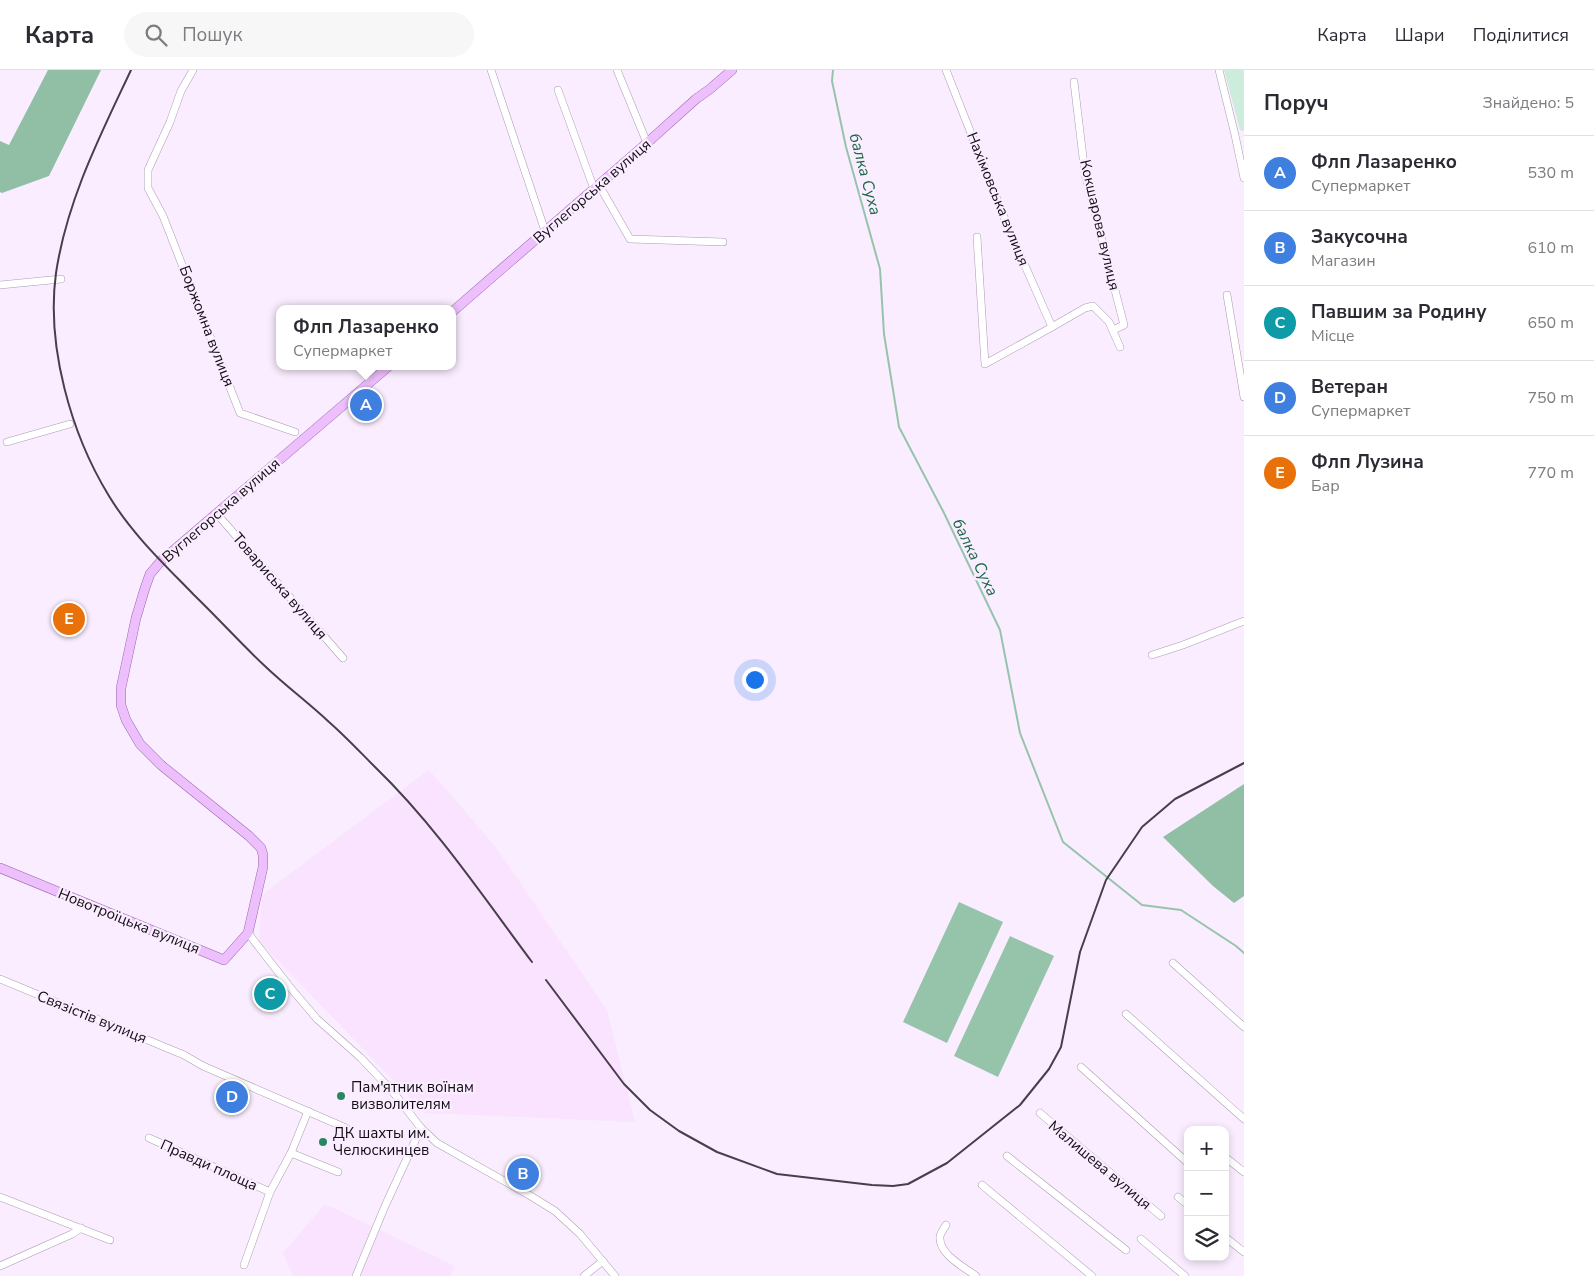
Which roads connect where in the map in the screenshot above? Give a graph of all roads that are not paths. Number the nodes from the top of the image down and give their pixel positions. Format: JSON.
{"nodes":[{"id":1,"x":193,"y":70,"type":"edge"},
{"id":2,"x":491,"y":70,"type":"edge"},
{"id":3,"x":617,"y":70,"type":"edge"},
{"id":4,"x":732,"y":70,"type":"edge"},
{"id":5,"x":946,"y":70,"type":"edge"},
{"id":6,"x":1219,"y":70,"type":"edge"},
{"id":7,"x":1074,"y":82,"type":"dead end"},
{"id":8,"x":558,"y":90,"type":"dead end"},
{"id":9,"x":1236,"y":135,"type":"junction"},
{"id":10,"x":1244,"y":138,"type":"edge"},
{"id":11,"x":647,"y":143,"type":"junction"},
{"id":12,"x":1244,"y":178,"type":"edge"},
{"id":13,"x":596,"y":187,"type":"junction"},
{"id":14,"x":545,"y":231,"type":"junction"},
{"id":15,"x":977,"y":238,"type":"dead end"},
{"id":16,"x":723,"y":242,"type":"dead end"},
{"id":17,"x":61,"y":279,"type":"dead end"},
{"id":18,"x":0,"y":285,"type":"edge"},
{"id":19,"x":1227,"y":295,"type":"dead end"},
{"id":20,"x":456,"y":309,"type":"edge"},
{"id":21,"x":1052,"y":327,"type":"junction"},
{"id":22,"x":1113,"y":330,"type":"junction"},
{"id":23,"x":1120,"y":348,"type":"dead end"},
{"id":24,"x":385,"y":370,"type":"edge"},
{"id":25,"x":1244,"y":397,"type":"edge"},
{"id":26,"x":70,"y":424,"type":"dead end"},
{"id":27,"x":294,"y":432,"type":"dead end"},
{"id":28,"x":8,"y":442,"type":"dead end"},
{"id":29,"x":217,"y":514,"type":"junction"},
{"id":30,"x":1244,"y":621,"type":"edge"},
{"id":31,"x":1152,"y":655,"type":"dead end"},
{"id":32,"x":343,"y":658,"type":"dead end"},
{"id":33,"x":0,"y":868,"type":"edge"},
{"id":34,"x":248,"y":933,"type":"junction"},
{"id":35,"x":1173,"y":963,"type":"dead end"},
{"id":36,"x":0,"y":979,"type":"edge"},
{"id":37,"x":1126,"y":1014,"type":"dead end"},
{"id":38,"x":1244,"y":1026,"type":"edge"},
{"id":39,"x":1081,"y":1067,"type":"dead end"},
{"id":40,"x":308,"y":1112,"type":"junction"},
{"id":41,"x":1040,"y":1113,"type":"dead end"},
{"id":42,"x":1244,"y":1119,"type":"edge"},
{"id":43,"x":346,"y":1128,"type":"dead end"},
{"id":44,"x":421,"y":1128,"type":"junction"},
{"id":45,"x":148,"y":1138,"type":"dead end"},
{"id":46,"x":291,"y":1153,"type":"junction"},
{"id":47,"x":1007,"y":1156,"type":"dead end"},
{"id":48,"x":1184,"y":1159,"type":"edge"},
{"id":49,"x":1229,"y":1160,"type":"edge"},
{"id":50,"x":338,"y":1172,"type":"dead end"},
{"id":51,"x":1244,"y":1172,"type":"edge"},
{"id":52,"x":982,"y":1184,"type":"dead end"},
{"id":53,"x":270,"y":1192,"type":"junction"},
{"id":54,"x":0,"y":1197,"type":"edge"},
{"id":55,"x":1178,"y":1197,"type":"dead end"},
{"id":56,"x":1184,"y":1202,"type":"edge"},
{"id":57,"x":1161,"y":1216,"type":"dead end"},
{"id":58,"x":946,"y":1225,"type":"dead end"},
{"id":59,"x":81,"y":1228,"type":"junction"},
{"id":60,"x":1141,"y":1239,"type":"dead end"},
{"id":61,"x":110,"y":1240,"type":"dead end"},
{"id":62,"x":1229,"y":1240,"type":"edge"},
{"id":63,"x":1126,"y":1250,"type":"dead end"},
{"id":64,"x":1244,"y":1252,"type":"edge"},
{"id":65,"x":603,"y":1261,"type":"junction"},
{"id":66,"x":244,"y":1265,"type":"dead end"},
{"id":67,"x":0,"y":1266,"type":"edge"},
{"id":68,"x":356,"y":1276,"type":"edge"},
{"id":69,"x":584,"y":1276,"type":"edge"},
{"id":70,"x":615,"y":1276,"type":"edge"},
{"id":71,"x":976,"y":1276,"type":"edge"},
{"id":72,"x":1092,"y":1276,"type":"edge"},
{"id":73,"x":1185,"y":1276,"type":"edge"}],
"edges":[{"from":1,"to":27,"type":"street","name":"Боржомна вулиця"},
{"from":2,"to":14,"type":"street"},
{"from":3,"to":11,"type":"street"},
{"from":4,"to":11,"type":"main road","name":"Вуглегорська вулиця"},
{"from":5,"to":21,"type":"street","name":"Нахімовська вулиця"},
{"from":6,"to":9,"type":"street"},
{"from":7,"to":22,"type":"street","name":"Кокшарова вулиця"},
{"from":8,"to":13,"type":"street"},
{"from":9,"to":10,"type":"street"},
{"from":9,"to":12,"type":"street"},
{"from":11,"to":13,"type":"main road","name":"Вуглегорська вулиця"},
{"from":13,"to":14,"type":"main road","name":"Вуглегорська вулиця"},
{"from":13,"to":16,"type":"street"},
{"from":14,"to":20,"type":"main road","name":"Вуглегорська вулиця"},
{"from":15,"to":21,"type":"street"},
{"from":17,"to":18,"type":"street"},
{"from":19,"to":25,"type":"street"},
{"from":21,"to":22,"type":"street"},
{"from":22,"to":23,"type":"street"},
{"from":24,"to":29,"type":"main road","name":"Вуглегорська вулиця"},
{"from":26,"to":28,"type":"street"},
{"from":29,"to":32,"type":"street","name":"Товариська вулиця"},
{"from":29,"to":34,"type":"main road","name":"Вуглегорська вулиця"},
{"from":30,"to":31,"type":"street"},
{"from":33,"to":34,"type":"main road","name":"Новотроїцька вулиця"},
{"from":34,"to":44,"type":"street"},
{"from":35,"to":38,"type":"street"},
{"from":36,"to":40,"type":"street","name":"Связістів вулиця"},
{"from":37,"to":42,"type":"street"},
{"from":39,"to":48,"type":"street"},
{"from":40,"to":43,"type":"street"},
{"from":40,"to":46,"type":"street","name":"Правди площа"},
{"from":41,"to":57,"type":"street","name":"Малишева вулиця"},
{"from":44,"to":65,"type":"street"},
{"from":44,"to":68,"type":"street"},
{"from":45,"to":53,"type":"street","name":"Правди площа"},
{"from":46,"to":50,"type":"street"},
{"from":46,"to":53,"type":"street","name":"Правди площа"},
{"from":47,"to":63,"type":"street"},
{"from":49,"to":51,"type":"street"},
{"from":52,"to":72,"type":"street"},
{"from":53,"to":66,"type":"street","name":"Правди площа"},
{"from":54,"to":59,"type":"street"},
{"from":55,"to":56,"type":"street"},
{"from":58,"to":71,"type":"street"},
{"from":59,"to":61,"type":"street"},
{"from":59,"to":67,"type":"street"},
{"from":60,"to":73,"type":"street"},
{"from":62,"to":64,"type":"street"},
{"from":65,"to":69,"type":"street"},
{"from":65,"to":70,"type":"street"}]}
